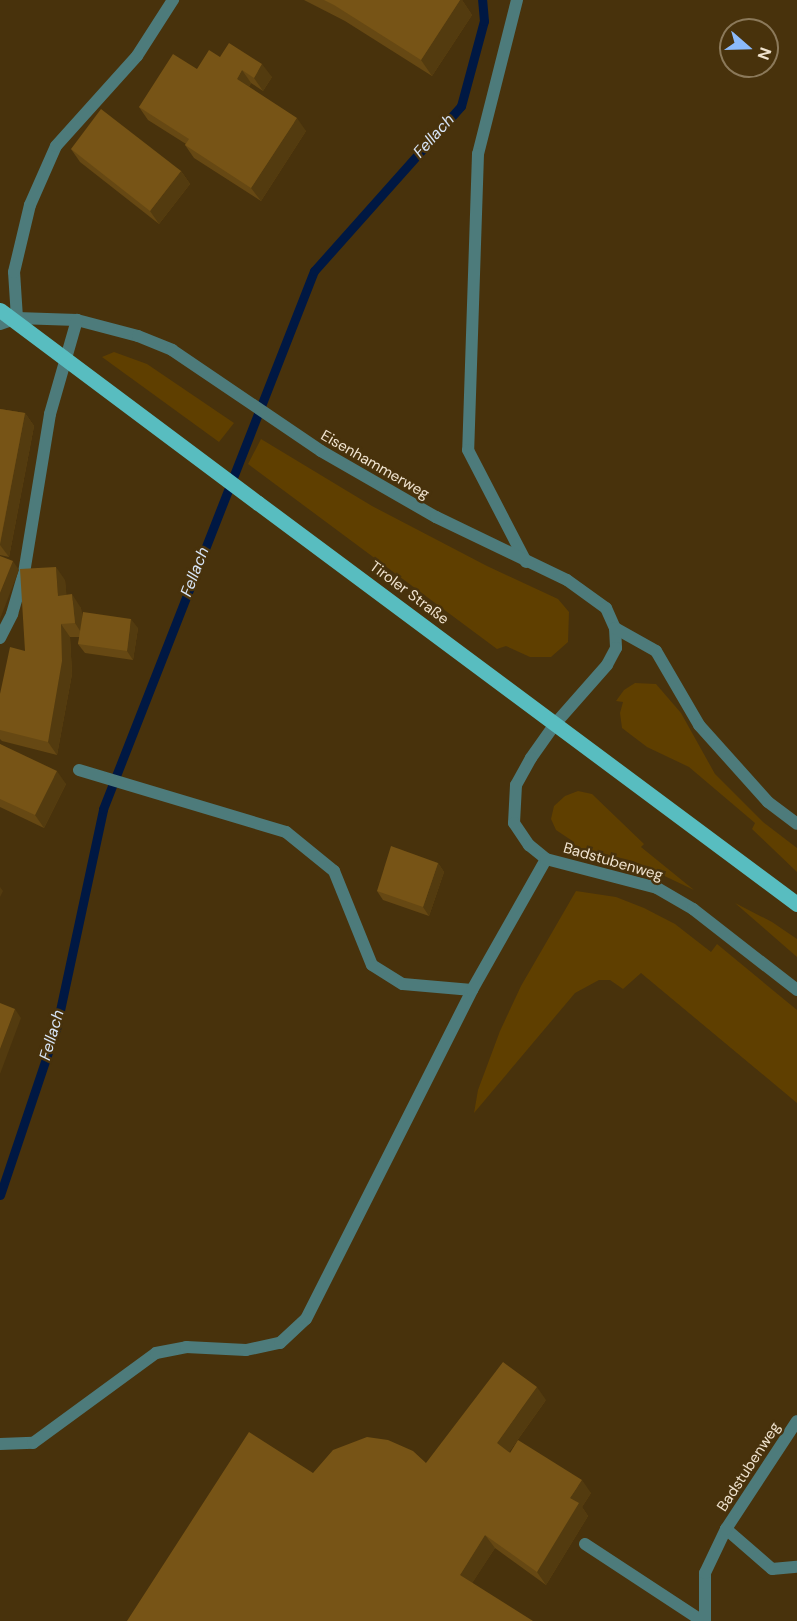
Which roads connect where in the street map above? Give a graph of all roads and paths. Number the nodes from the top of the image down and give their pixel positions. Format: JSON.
{"nodes":[{"id":1,"x":173,"y":0,"type":"edge"},
{"id":2,"x":518,"y":0,"type":"edge"},
{"id":3,"x":0,"y":310,"type":"edge"},
{"id":4,"x":17,"y":318,"type":"junction"},
{"id":5,"x":77,"y":320,"type":"junction"},
{"id":6,"x":0,"y":324,"type":"edge"},
{"id":7,"x":526,"y":562,"type":"junction"},
{"id":8,"x":615,"y":628,"type":"junction"},
{"id":9,"x":0,"y":638,"type":"edge"},
{"id":10,"x":555,"y":724,"type":"junction"},
{"id":11,"x":79,"y":770,"type":"dead end"},
{"id":12,"x":797,"y":824,"type":"edge"},
{"id":13,"x":546,"y":859,"type":"junction"},
{"id":14,"x":797,"y":904,"type":"edge"},
{"id":15,"x":472,"y":990,"type":"junction"},
{"id":16,"x":797,"y":990,"type":"edge"},
{"id":17,"x":797,"y":1421,"type":"edge"},
{"id":18,"x":0,"y":1444,"type":"edge"},
{"id":19,"x":726,"y":1529,"type":"junction"},
{"id":20,"x":585,"y":1544,"type":"dead end"},
{"id":21,"x":797,"y":1567,"type":"edge"},
{"id":22,"x":704,"y":1621,"type":"edge"}],
"edges":[{"from":1,"to":4,"type":"street"},
{"from":2,"to":7,"type":"street"},
{"from":3,"to":10,"type":"main road","name":"Tiroler Straße","bridge":true},
{"from":4,"to":5,"type":"street","name":"Eisenhammerweg"},
{"from":4,"to":6,"type":"street","name":"Eisenhammerweg"},
{"from":5,"to":7,"type":"street","name":"Eisenhammerweg"},
{"from":5,"to":9,"type":"street"},
{"from":7,"to":8,"type":"street","name":"Eisenhammerweg"},
{"from":8,"to":10,"type":"street"},
{"from":8,"to":12,"type":"street"},
{"from":10,"to":13,"type":"street","name":"Badstubenweg"},
{"from":10,"to":14,"type":"main road","name":"Tiroler Straße"},
{"from":11,"to":15,"type":"street"},
{"from":13,"to":15,"type":"street"},
{"from":13,"to":16,"type":"street","name":"Badstubenweg"},
{"from":15,"to":18,"type":"street"},
{"from":17,"to":19,"type":"street","name":"Badstubenweg"},
{"from":19,"to":21,"type":"street","name":"Badstubenweg"},
{"from":19,"to":22,"type":"street","name":"Badstubenweg"},
{"from":20,"to":22,"type":"street"}]}
